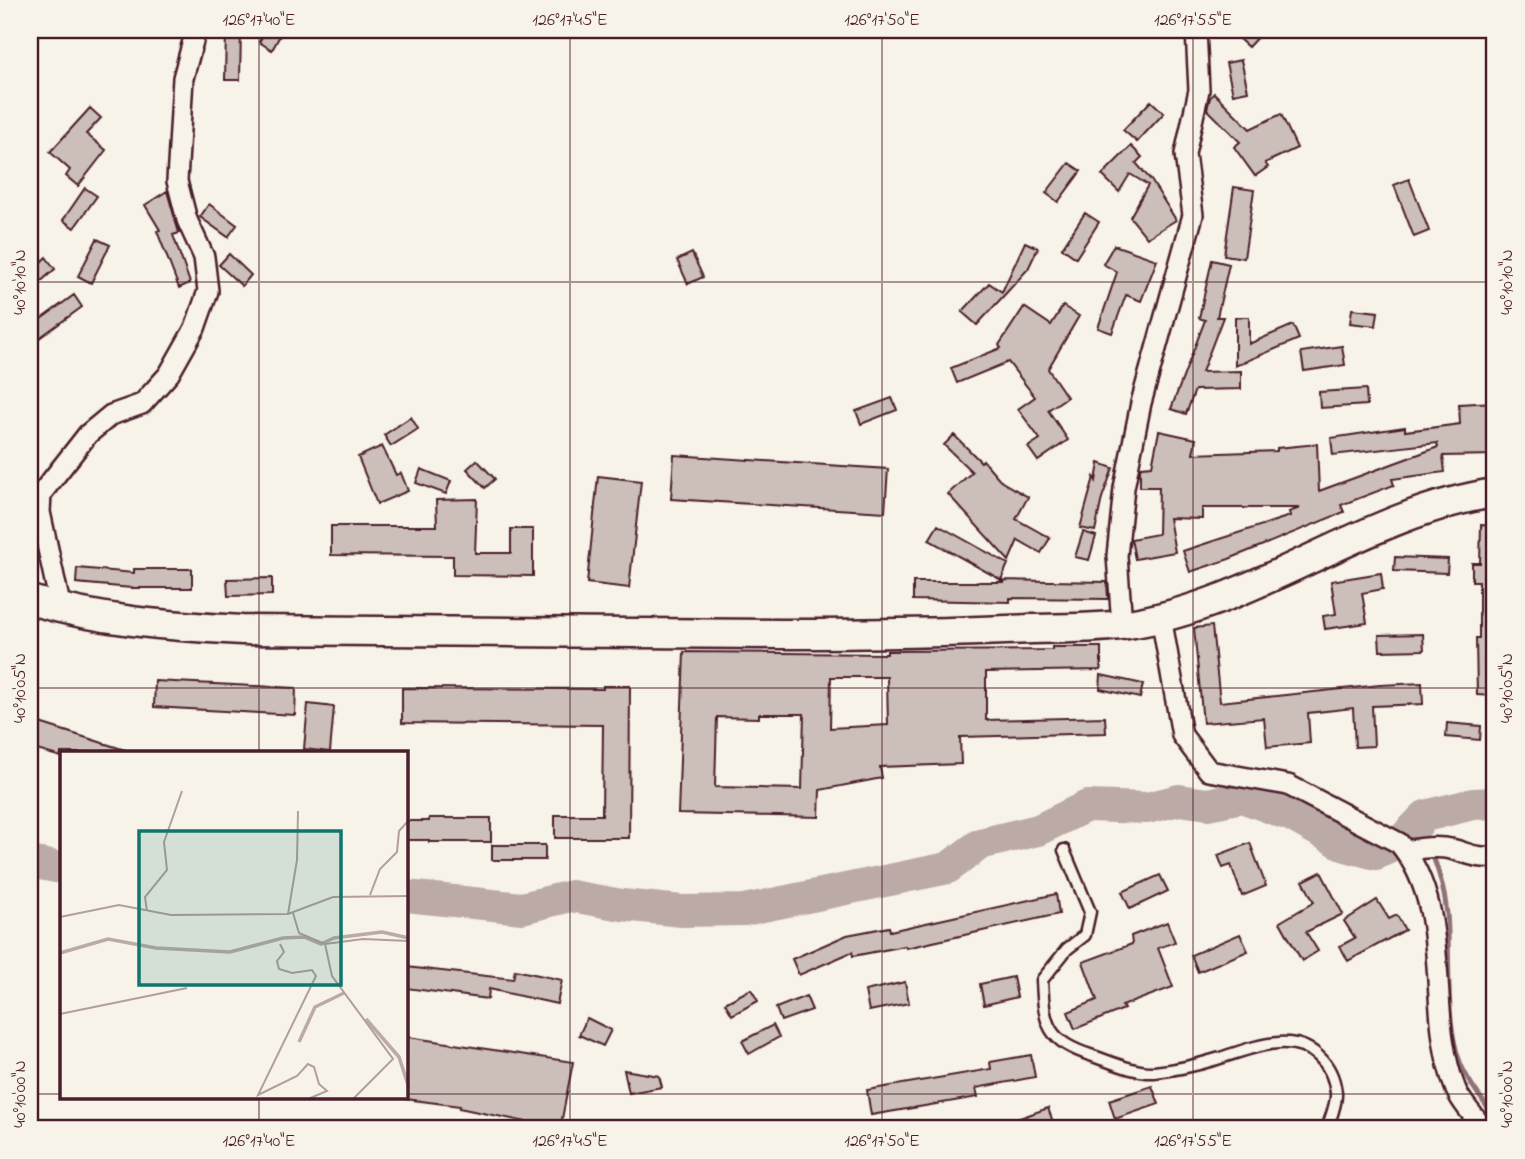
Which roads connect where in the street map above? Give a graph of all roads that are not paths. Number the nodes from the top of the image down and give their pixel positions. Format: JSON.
{"nodes":[{"id":1,"x":196,"y":30,"type":"edge"},
{"id":2,"x":1196,"y":30,"type":"edge"},
{"id":3,"x":1495,"y":493,"type":"edge"},
{"id":4,"x":30,"y":600,"type":"edge"},
{"id":5,"x":61,"y":610,"type":"junction"},
{"id":6,"x":1141,"y":621,"type":"junction"},
{"id":7,"x":1064,"y":850,"type":"dead end"},
{"id":8,"x":1406,"y":851,"type":"junction"},
{"id":9,"x":1495,"y":857,"type":"edge"},
{"id":10,"x":1327,"y":1129,"type":"edge"},
{"id":11,"x":1484,"y":1129,"type":"edge"}],
"edges":[{"from":1,"to":5,"type":"street"},
{"from":2,"to":6,"type":"street"},
{"from":3,"to":6,"type":"street"},
{"from":4,"to":5,"type":"street"},
{"from":5,"to":6,"type":"street"},
{"from":6,"to":8,"type":"street"},
{"from":7,"to":10,"type":"lane"},
{"from":8,"to":9,"type":"street"},
{"from":8,"to":11,"type":"street"}]}
